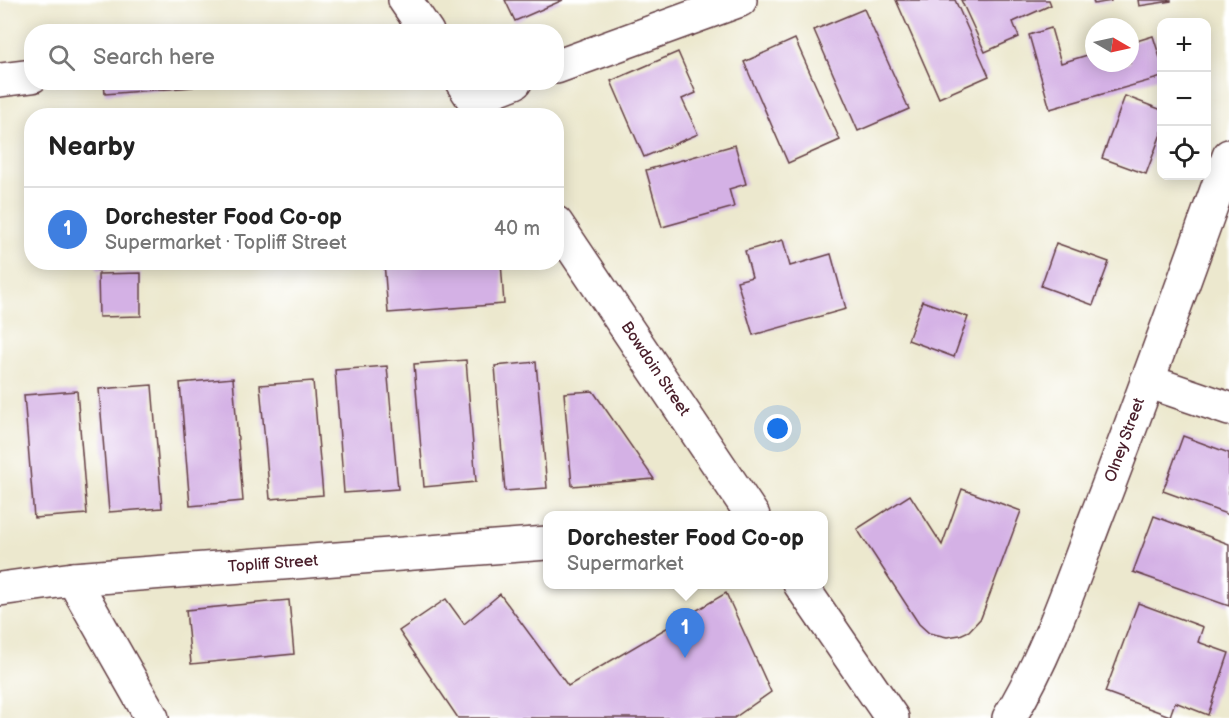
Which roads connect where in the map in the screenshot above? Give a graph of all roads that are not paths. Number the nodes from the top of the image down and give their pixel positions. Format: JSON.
{"nodes":[{"id":1,"x":405,"y":0,"type":"edge"},
{"id":2,"x":740,"y":0,"type":"edge"},
{"id":3,"x":422,"y":24,"type":"edge"},
{"id":4,"x":564,"y":64,"type":"edge"},
{"id":5,"x":24,"y":77,"type":"edge"},
{"id":6,"x":0,"y":80,"type":"edge"},
{"id":7,"x":495,"y":90,"type":"edge"},
{"id":8,"x":473,"y":99,"type":"edge"},
{"id":9,"x":1229,"y":156,"type":"edge"},
{"id":10,"x":564,"y":235,"type":"edge"},
{"id":11,"x":1147,"y":381,"type":"junction"},
{"id":12,"x":1229,"y":409,"type":"edge"},
{"id":13,"x":745,"y":511,"type":"edge"},
{"id":14,"x":543,"y":543,"type":"edge"},
{"id":15,"x":73,"y":579,"type":"junction"},
{"id":16,"x":0,"y":589,"type":"edge"},
{"id":17,"x":803,"y":589,"type":"edge"},
{"id":18,"x":152,"y":718,"type":"edge"},
{"id":19,"x":891,"y":718,"type":"edge"},
{"id":20,"x":1009,"y":718,"type":"edge"}],
"edges":[{"from":1,"to":3,"type":"street"},
{"from":2,"to":4,"type":"street"},
{"from":5,"to":6,"type":"street"},
{"from":7,"to":8,"type":"street"},
{"from":9,"to":11,"type":"street","name":"Olney Street"},
{"from":10,"to":13,"type":"street","name":"Bowdoin Street"},
{"from":11,"to":12,"type":"street"},
{"from":11,"to":20,"type":"street","name":"Olney Street"},
{"from":14,"to":15,"type":"street","name":"Topliff Street"},
{"from":15,"to":16,"type":"street","name":"Topliff Street"},
{"from":15,"to":18,"type":"street"},
{"from":17,"to":19,"type":"street"}]}
